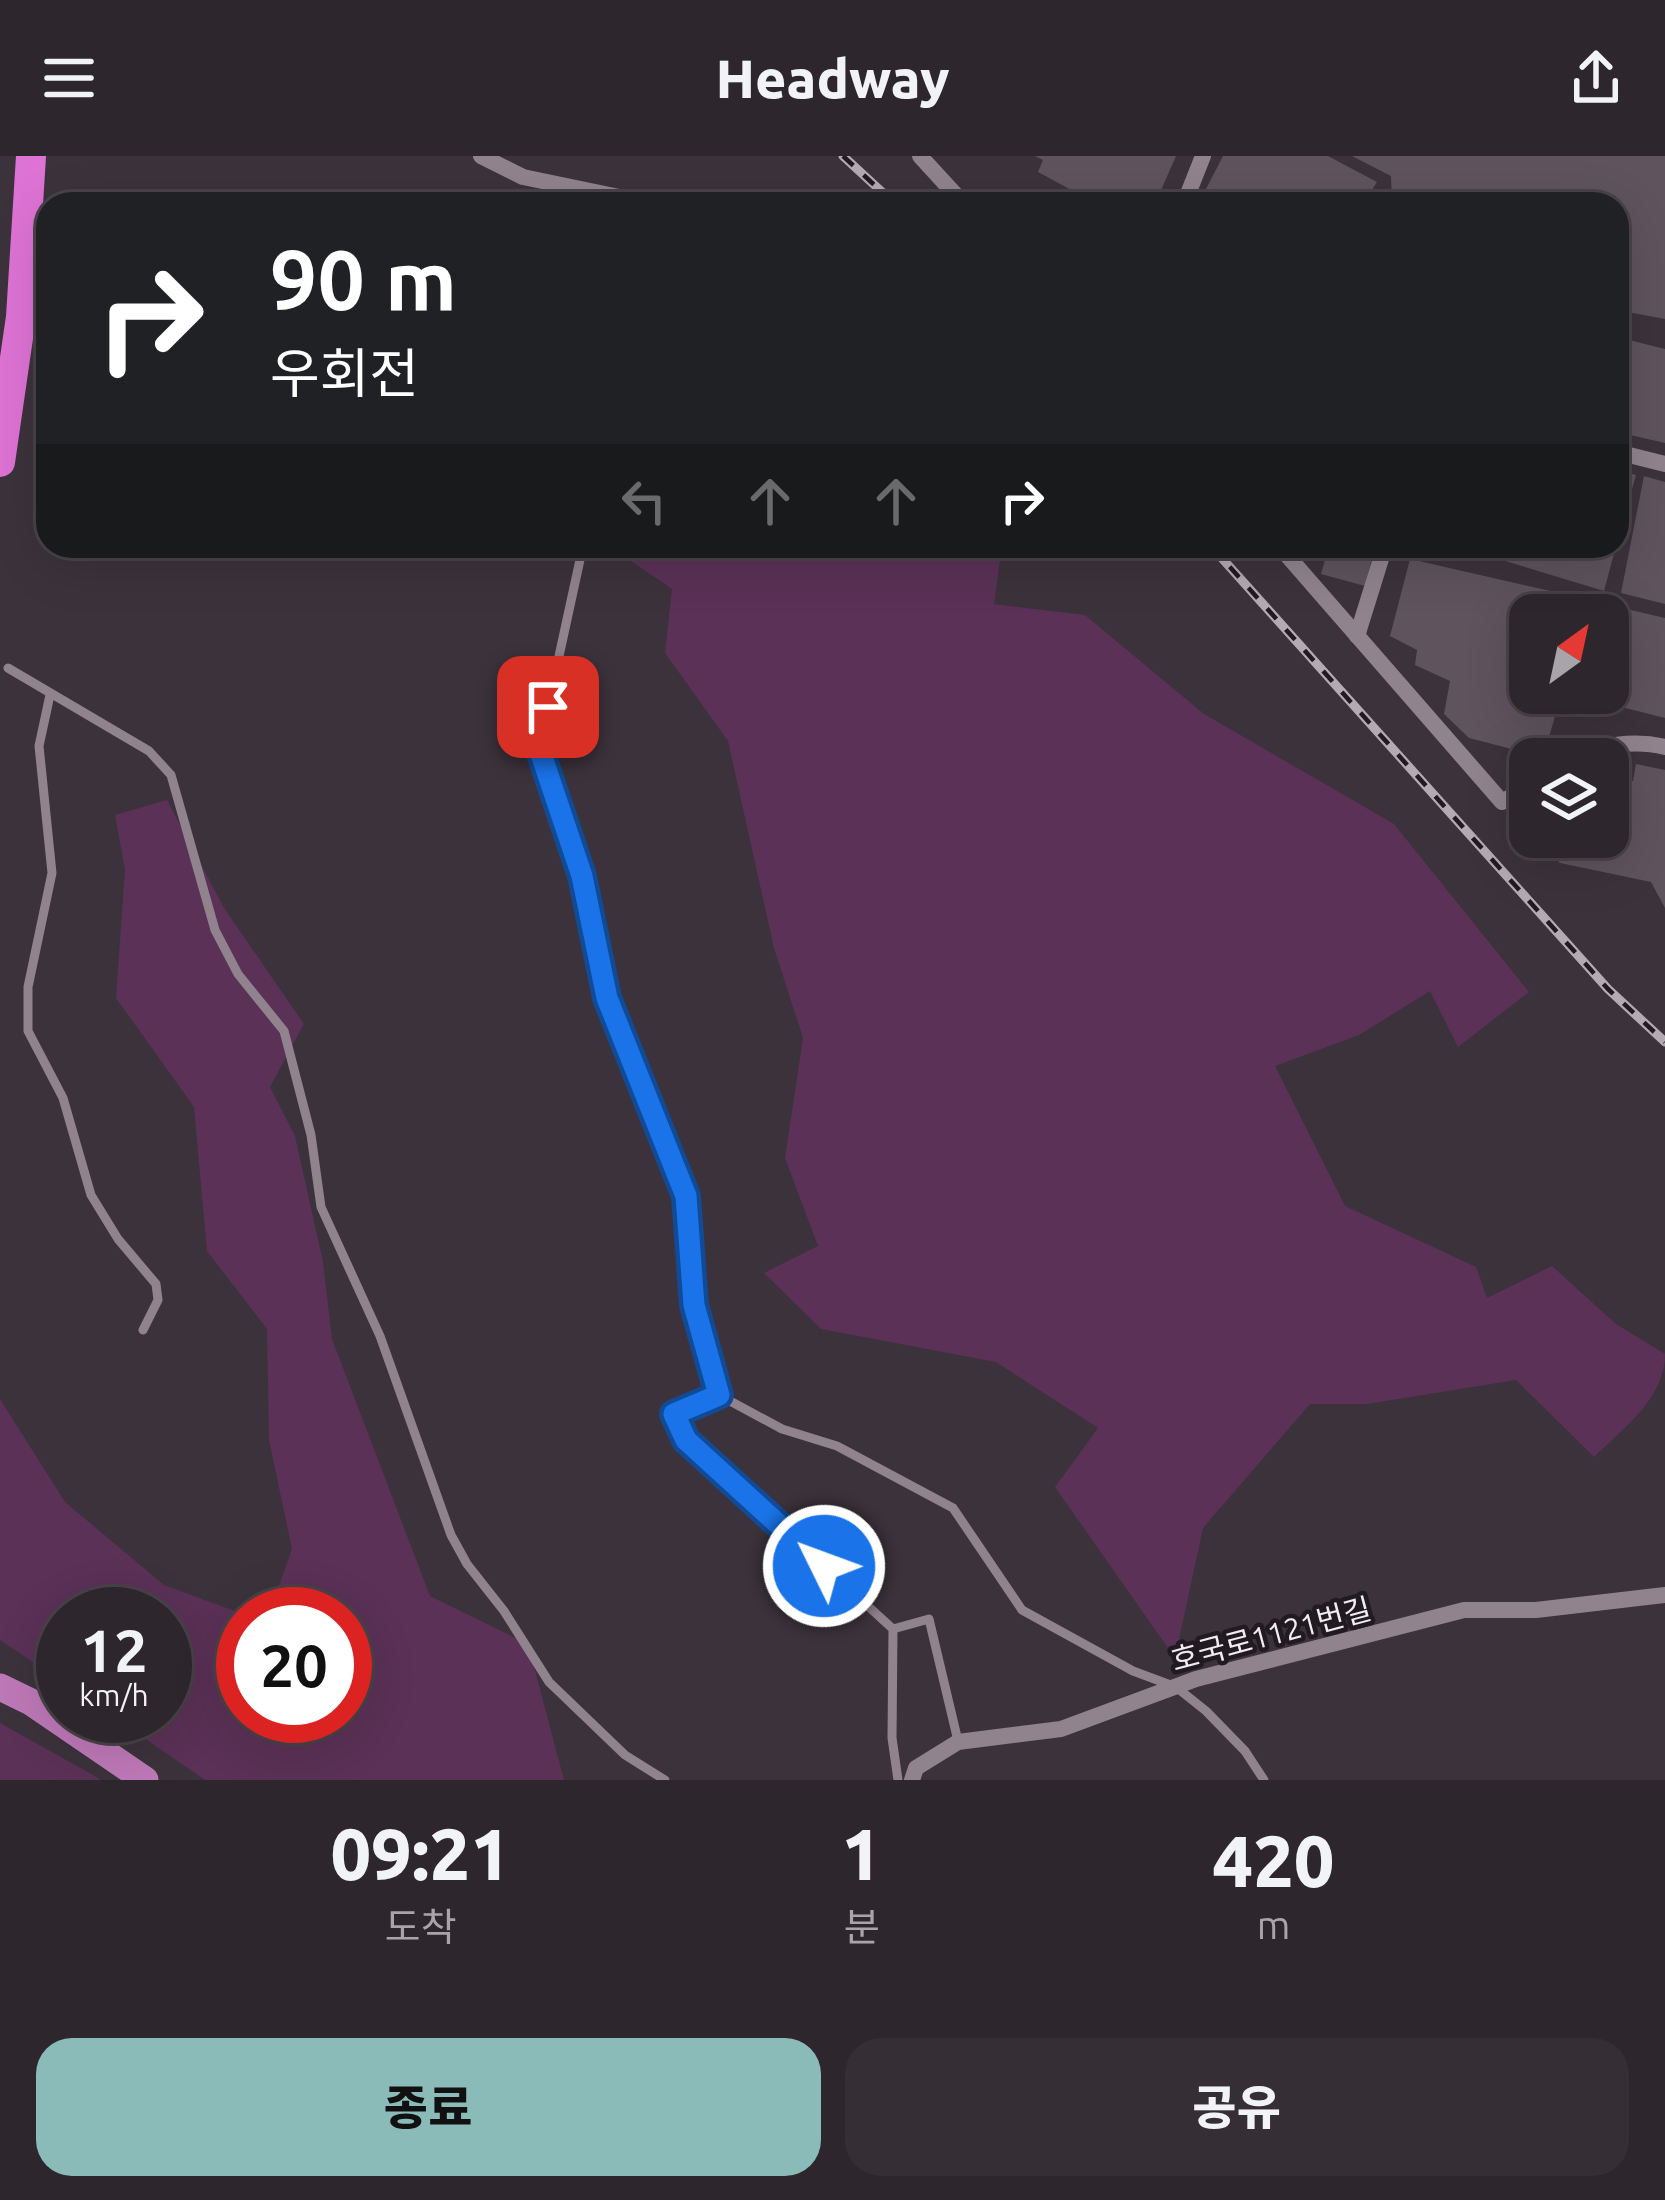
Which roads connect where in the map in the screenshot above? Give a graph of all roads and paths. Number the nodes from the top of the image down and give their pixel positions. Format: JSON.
{"nodes":[{"id":1,"x":31,"y":156,"type":"edge"},
{"id":2,"x":481,"y":156,"type":"edge"},
{"id":3,"x":1203,"y":156,"type":"edge"},
{"id":4,"x":921,"y":157,"type":"edge"},
{"id":5,"x":596,"y":192,"type":"edge"},
{"id":6,"x":953,"y":192,"type":"edge"},
{"id":7,"x":1189,"y":192,"type":"edge"},
{"id":8,"x":1629,"y":455,"type":"edge"},
{"id":9,"x":0,"y":462,"type":"edge"},
{"id":10,"x":1665,"y":464,"type":"edge"},
{"id":11,"x":580,"y":558,"type":"edge"},
{"id":12,"x":1289,"y":558,"type":"edge"},
{"id":13,"x":1380,"y":558,"type":"edge"},
{"id":14,"x":1357,"y":636,"type":"junction"},
{"id":15,"x":8,"y":668,"type":"dead end"},
{"id":16,"x":50,"y":695,"type":"junction"},
{"id":17,"x":1629,"y":745,"type":"edge"},
{"id":18,"x":1665,"y":747,"type":"edge"},
{"id":19,"x":1509,"y":798,"type":"edge"},
{"id":20,"x":142,"y":1330,"type":"dead end"},
{"id":21,"x":719,"y":1395,"type":"junction"},
{"id":22,"x":1665,"y":1595,"type":"edge"},
{"id":23,"x":893,"y":1629,"type":"junction"},
{"id":24,"x":0,"y":1668,"type":"edge"},
{"id":25,"x":36,"y":1685,"type":"edge"},
{"id":26,"x":0,"y":1687,"type":"edge"},
{"id":27,"x":1176,"y":1687,"type":"junction"},
{"id":28,"x":958,"y":1742,"type":"junction"},
{"id":29,"x":118,"y":1743,"type":"edge"},
{"id":30,"x":145,"y":1780,"type":"edge"},
{"id":31,"x":169,"y":1780,"type":"edge"},
{"id":32,"x":664,"y":1780,"type":"edge"},
{"id":33,"x":898,"y":1780,"type":"edge"},
{"id":34,"x":912,"y":1780,"type":"edge"},
{"id":35,"x":1264,"y":1780,"type":"edge"}],
"edges":[{"from":1,"to":9,"type":"highway"},
{"from":2,"to":5,"type":"street"},
{"from":3,"to":7,"type":"street"},
{"from":4,"to":6,"type":"street"},
{"from":8,"to":10,"type":"street"},
{"from":11,"to":21,"type":"lane"},
{"from":12,"to":14,"type":"street"},
{"from":13,"to":14,"type":"street"},
{"from":14,"to":19,"type":"street"},
{"from":15,"to":16,"type":"lane"},
{"from":16,"to":20,"type":"lane"},
{"from":16,"to":32,"type":"lane"},
{"from":17,"to":18,"type":"street"},
{"from":21,"to":23,"type":"lane"},
{"from":21,"to":27,"type":"lane"},
{"from":22,"to":27,"type":"street","name":"호국로1121번길"},
{"from":23,"to":28,"type":"lane"},
{"from":23,"to":33,"type":"lane"},
{"from":24,"to":25,"type":"main road"},
{"from":26,"to":30,"type":"main road"},
{"from":27,"to":28,"type":"street","name":"호국로1121번길"},
{"from":27,"to":35,"type":"lane"},
{"from":28,"to":34,"type":"street"},
{"from":29,"to":31,"type":"main road"}]}
